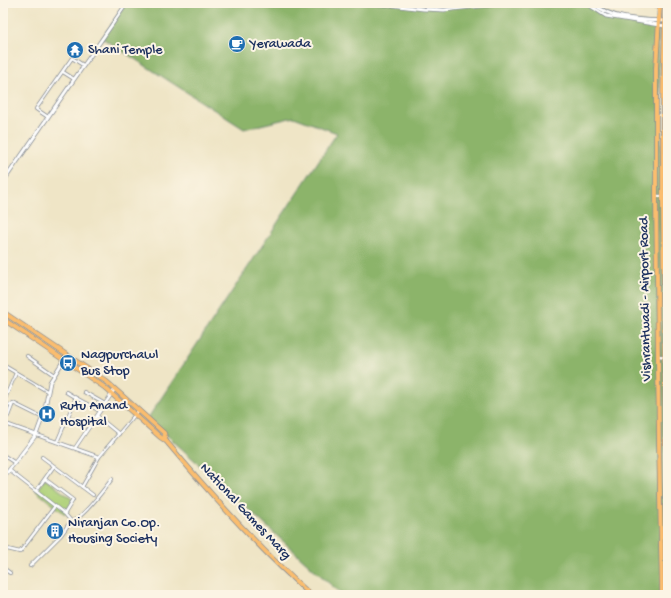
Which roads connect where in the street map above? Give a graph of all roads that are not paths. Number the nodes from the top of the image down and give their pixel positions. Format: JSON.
{"nodes":[{"id":1,"x":127,"y":3,"type":"edge"},
{"id":2,"x":375,"y":3,"type":"edge"},
{"id":3,"x":404,"y":3,"type":"edge"},
{"id":4,"x":480,"y":3,"type":"edge"},
{"id":5,"x":509,"y":3,"type":"edge"},
{"id":6,"x":586,"y":3,"type":"edge"},
{"id":7,"x":593,"y":3,"type":"edge"},
{"id":8,"x":648,"y":3,"type":"edge"},
{"id":9,"x":660,"y":3,"type":"edge"},
{"id":10,"x":666,"y":3,"type":"edge"},
{"id":11,"x":665,"y":9,"type":"edge"},
{"id":12,"x":660,"y":23,"type":"junction"},
{"id":13,"x":666,"y":27,"type":"edge"},
{"id":14,"x":659,"y":31,"type":"junction"},
{"id":15,"x":83,"y":65,"type":"junction"},
{"id":16,"x":62,"y":72,"type":"junction"},
{"id":17,"x":74,"y":79,"type":"junction"},
{"id":18,"x":48,"y":117,"type":"junction"},
{"id":19,"x":666,"y":165,"type":"edge"},
{"id":20,"x":3,"y":182,"type":"edge"},
{"id":21,"x":656,"y":196,"type":"junction"},
{"id":22,"x":662,"y":196,"type":"junction"},
{"id":23,"x":668,"y":196,"type":"edge"},
{"id":24,"x":662,"y":218,"type":"junction"},
{"id":25,"x":668,"y":218,"type":"edge"},
{"id":26,"x":663,"y":233,"type":"junction"},
{"id":27,"x":668,"y":234,"type":"edge"},
{"id":28,"x":666,"y":259,"type":"edge"},
{"id":29,"x":666,"y":299,"type":"edge"},
{"id":30,"x":3,"y":312,"type":"edge"},
{"id":31,"x":3,"y":318,"type":"edge"},
{"id":32,"x":67,"y":354,"type":"junction"},
{"id":33,"x":27,"y":356,"type":"dead end"},
{"id":34,"x":658,"y":356,"type":"junction"},
{"id":35,"x":666,"y":357,"type":"edge"},
{"id":36,"x":63,"y":359,"type":"junction"},
{"id":37,"x":3,"y":365,"type":"edge"},
{"id":38,"x":16,"y":372,"type":"junction"},
{"id":39,"x":54,"y":375,"type":"junction"},
{"id":40,"x":666,"y":384,"type":"edge"},
{"id":41,"x":116,"y":388,"type":"junction"},
{"id":42,"x":47,"y":391,"type":"junction"},
{"id":43,"x":66,"y":392,"type":"dead end"},
{"id":44,"x":84,"y":392,"type":"dead end"},
{"id":45,"x":112,"y":393,"type":"junction"},
{"id":46,"x":76,"y":398,"type":"junction"},
{"id":47,"x":3,"y":402,"type":"edge"},
{"id":48,"x":105,"y":404,"type":"junction"},
{"id":49,"x":12,"y":406,"type":"junction"},
{"id":50,"x":139,"y":410,"type":"junction"},
{"id":51,"x":100,"y":411,"type":"junction"},
{"id":52,"x":136,"y":414,"type":"junction"},
{"id":53,"x":8,"y":416,"type":"dead end"},
{"id":54,"x":97,"y":416,"type":"junction"},
{"id":55,"x":68,"y":417,"type":"junction"},
{"id":56,"x":43,"y":418,"type":"junction"},
{"id":57,"x":666,"y":420,"type":"edge"},
{"id":58,"x":3,"y":423,"type":"edge"},
{"id":59,"x":81,"y":424,"type":"dead end"},
{"id":60,"x":119,"y":434,"type":"junction"},
{"id":61,"x":36,"y":435,"type":"junction"},
{"id":62,"x":166,"y":441,"type":"junction"},
{"id":63,"x":57,"y":442,"type":"junction"},
{"id":64,"x":666,"y":446,"type":"edge"},
{"id":65,"x":75,"y":448,"type":"junction"},
{"id":66,"x":3,"y":455,"type":"edge"},
{"id":67,"x":42,"y":457,"type":"dead end"},
{"id":68,"x":99,"y":457,"type":"junction"},
{"id":69,"x":14,"y":463,"type":"junction"},
{"id":70,"x":54,"y":466,"type":"junction"},
{"id":71,"x":9,"y":470,"type":"junction"},
{"id":72,"x":3,"y":478,"type":"edge"},
{"id":73,"x":45,"y":479,"type":"junction"},
{"id":74,"x":112,"y":479,"type":"dead end"},
{"id":75,"x":82,"y":487,"type":"junction"},
{"id":76,"x":36,"y":491,"type":"junction"},
{"id":77,"x":667,"y":492,"type":"edge"},
{"id":78,"x":93,"y":495,"type":"dead end"},
{"id":79,"x":55,"y":506,"type":"junction"},
{"id":80,"x":65,"y":514,"type":"junction"},
{"id":81,"x":667,"y":519,"type":"edge"},
{"id":82,"x":71,"y":521,"type":"junction"},
{"id":83,"x":661,"y":537,"type":"junction"},
{"id":84,"x":667,"y":537,"type":"edge"},
{"id":85,"x":3,"y":548,"type":"edge"},
{"id":86,"x":30,"y":566,"type":"dead end"},
{"id":87,"x":668,"y":566,"type":"edge"},
{"id":88,"x":3,"y":568,"type":"edge"},
{"id":89,"x":10,"y":573,"type":"dead end"},
{"id":90,"x":668,"y":589,"type":"edge"},
{"id":91,"x":311,"y":595,"type":"edge"},
{"id":92,"x":662,"y":595,"type":"edge"}],
"edges":[{"from":1,"to":15,"type":"street"},
{"from":2,"to":5,"type":"street"},
{"from":3,"to":4,"type":"street"},
{"from":6,"to":12,"type":"street"},
{"from":7,"to":12,"type":"street"},
{"from":8,"to":11,"type":"street"},
{"from":9,"to":11,"type":"main road","name":"Vishrantwadi - Airport Road"},
{"from":10,"to":11,"type":"main road","name":"Vishrantwadi - Airport Road"},
{"from":11,"to":12,"type":"main road","name":"Vishrantwadi - Airport Road"},
{"from":11,"to":13,"type":"main road","name":"Vishrantwadi - Airport Road"},
{"from":12,"to":13,"type":"street"},
{"from":12,"to":14,"type":"main road","name":"Vishrantwadi - Airport Road"},
{"from":13,"to":14,"type":"street"},
{"from":13,"to":19,"type":"main road","name":"Vishrantwadi - Airport Road"},
{"from":14,"to":21,"type":"main road","name":"Vishrantwadi - Airport Road"},
{"from":15,"to":16,"type":"street"},
{"from":15,"to":17,"type":"street"},
{"from":16,"to":17,"type":"street"},
{"from":16,"to":18,"type":"street"},
{"from":17,"to":18,"type":"street"},
{"from":18,"to":20,"type":"street"},
{"from":19,"to":22,"type":"main road","name":"Vishrantwadi - Airport Road"},
{"from":21,"to":22,"type":"street"},
{"from":21,"to":34,"type":"main road","name":"Vishrantwadi - Airport Road"},
{"from":22,"to":23,"type":"street"},
{"from":22,"to":24,"type":"main road","name":"Vishrantwadi - Airport Road"},
{"from":24,"to":25,"type":"street"},
{"from":24,"to":26,"type":"main road","name":"Vishrantwadi - Airport Road"},
{"from":26,"to":27,"type":"street"},
{"from":26,"to":28,"type":"main road","name":"Vishrantwadi - Airport Road"},
{"from":28,"to":29,"type":"main road","name":"Vishrantwadi - Airport Road"},
{"from":29,"to":35,"type":"main road","name":"Vishrantwadi - Airport Road"},
{"from":30,"to":32,"type":"main road","name":"National Games Marg"},
{"from":31,"to":36,"type":"main road","name":"National Games Marg"},
{"from":32,"to":36,"type":"street"},
{"from":32,"to":41,"type":"main road","name":"National Games Marg"},
{"from":33,"to":39,"type":"street"},
{"from":34,"to":35,"type":"street"},
{"from":34,"to":83,"type":"main road","name":"Vishrantwadi - Airport Road"},
{"from":35,"to":40,"type":"main road","name":"Vishrantwadi - Airport Road"},
{"from":36,"to":39,"type":"street"},
{"from":36,"to":45,"type":"main road","name":"National Games Marg"},
{"from":37,"to":38,"type":"street"},
{"from":38,"to":42,"type":"street"},
{"from":38,"to":47,"type":"street"},
{"from":39,"to":42,"type":"street"},
{"from":40,"to":57,"type":"main road","name":"Vishrantwadi - Airport Road"},
{"from":41,"to":45,"type":"street"},
{"from":41,"to":50,"type":"main road","name":"National Games Marg"},
{"from":42,"to":56,"type":"street"},
{"from":43,"to":46,"type":"street"},
{"from":44,"to":48,"type":"street"},
{"from":45,"to":48,"type":"street"},
{"from":45,"to":52,"type":"main road","name":"National Games Marg"},
{"from":46,"to":51,"type":"street"},
{"from":46,"to":55,"type":"street"},
{"from":47,"to":49,"type":"street"},
{"from":48,"to":51,"type":"street"},
{"from":49,"to":53,"type":"street"},
{"from":49,"to":56,"type":"street"},
{"from":50,"to":52,"type":"street"},
{"from":50,"to":62,"type":"main road","name":"National Games Marg"},
{"from":51,"to":54,"type":"street"},
{"from":52,"to":60,"type":"street"},
{"from":52,"to":62,"type":"main road","name":"National Games Marg"},
{"from":54,"to":60,"type":"street"},
{"from":54,"to":65,"type":"street"},
{"from":55,"to":59,"type":"street"},
{"from":55,"to":63,"type":"street"},
{"from":56,"to":61,"type":"street"},
{"from":57,"to":64,"type":"main road","name":"Vishrantwadi - Airport Road"},
{"from":58,"to":61,"type":"street"},
{"from":60,"to":68,"type":"street"},
{"from":61,"to":63,"type":"street"},
{"from":61,"to":69,"type":"street"},
{"from":62,"to":91,"type":"main road","name":"National Games Marg"},
{"from":63,"to":65,"type":"street"},
{"from":64,"to":77,"type":"main road","name":"Vishrantwadi - Airport Road"},
{"from":65,"to":68,"type":"street"},
{"from":66,"to":69,"type":"street"},
{"from":67,"to":70,"type":"street"},
{"from":68,"to":75,"type":"street"},
{"from":69,"to":71,"type":"street"},
{"from":70,"to":73,"type":"street"},
{"from":70,"to":75,"type":"street"},
{"from":71,"to":72,"type":"street"},
{"from":71,"to":76,"type":"street"},
{"from":73,"to":76,"type":"street"},
{"from":73,"to":80,"type":"street"},
{"from":74,"to":82,"type":"street"},
{"from":75,"to":78,"type":"street"},
{"from":76,"to":79,"type":"street"},
{"from":77,"to":81,"type":"main road","name":"Vishrantwadi - Airport Road"},
{"from":79,"to":80,"type":"street"},
{"from":79,"to":85,"type":"street"},
{"from":80,"to":82,"type":"street"},
{"from":81,"to":84,"type":"main road","name":"Vishrantwadi - Airport Road"},
{"from":82,"to":86,"type":"street"},
{"from":83,"to":84,"type":"street"},
{"from":83,"to":92,"type":"main road","name":"Vishrantwadi - Airport Road"},
{"from":84,"to":87,"type":"main road","name":"Vishrantwadi - Airport Road"},
{"from":87,"to":90,"type":"main road","name":"Vishrantwadi - Airport Road"},
{"from":88,"to":89,"type":"street"}]}
